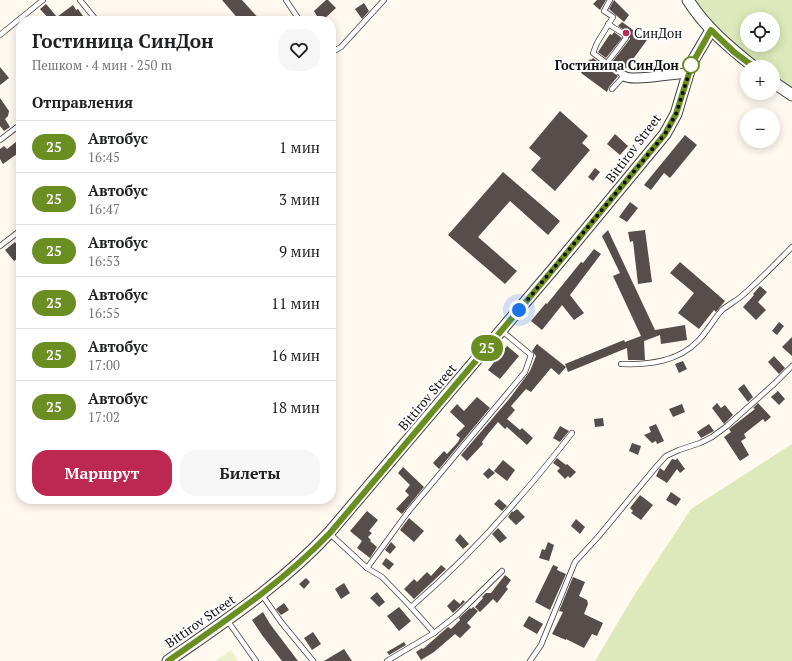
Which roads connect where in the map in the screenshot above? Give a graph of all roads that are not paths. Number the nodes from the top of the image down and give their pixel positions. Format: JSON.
{"nodes":[{"id":1,"x":42,"y":0,"type":"edge"},
{"id":2,"x":80,"y":0,"type":"edge"},
{"id":3,"x":286,"y":0,"type":"edge"},
{"id":4,"x":384,"y":0,"type":"edge"},
{"id":5,"x":610,"y":0,"type":"edge"},
{"id":6,"x":688,"y":0,"type":"edge"},
{"id":7,"x":22,"y":16,"type":"edge"},
{"id":8,"x":93,"y":16,"type":"edge"},
{"id":9,"x":297,"y":16,"type":"edge"},
{"id":10,"x":16,"y":21,"type":"edge"},
{"id":11,"x":608,"y":24,"type":"junction"},
{"id":12,"x":711,"y":30,"type":"junction"},
{"id":13,"x":0,"y":34,"type":"edge"},
{"id":14,"x":336,"y":50,"type":"edge"},
{"id":15,"x":745,"y":60,"type":"edge"},
{"id":16,"x":608,"y":63,"type":"junction"},
{"id":17,"x":689,"y":73,"type":"junction"},
{"id":18,"x":624,"y":76,"type":"junction"},
{"id":19,"x":780,"y":87,"type":"edge"},
{"id":20,"x":612,"y":89,"type":"dead end"},
{"id":21,"x":792,"y":96,"type":"edge"},
{"id":22,"x":16,"y":128,"type":"edge"},
{"id":23,"x":0,"y":140,"type":"edge"},
{"id":24,"x":16,"y":234,"type":"edge"},
{"id":25,"x":0,"y":246,"type":"edge"},
{"id":26,"x":792,"y":247,"type":"edge"},
{"id":27,"x":502,"y":331,"type":"junction"},
{"id":28,"x":621,"y":364,"type":"dead end"},
{"id":29,"x":792,"y":366,"type":"edge"},
{"id":30,"x":572,"y":433,"type":"dead end"},
{"id":31,"x":330,"y":533,"type":"junction"},
{"id":32,"x":367,"y":568,"type":"junction"},
{"id":33,"x":502,"y":571,"type":"dead end"},
{"id":34,"x":262,"y":595,"type":"junction"},
{"id":35,"x":411,"y":607,"type":"junction"},
{"id":36,"x":227,"y":620,"type":"junction"},
{"id":37,"x":434,"y":633,"type":"junction"},
{"id":38,"x":168,"y":661,"type":"edge"},
{"id":39,"x":256,"y":661,"type":"edge"},
{"id":40,"x":313,"y":661,"type":"edge"},
{"id":41,"x":387,"y":661,"type":"edge"},
{"id":42,"x":530,"y":661,"type":"edge"}],
"edges":[{"from":1,"to":7,"type":"lane"},
{"from":2,"to":8,"type":"lane"},
{"from":3,"to":9,"type":"lane"},
{"from":4,"to":14,"type":"lane"},
{"from":5,"to":11,"type":"lane"},
{"from":6,"to":12,"type":"street"},
{"from":10,"to":13,"type":"lane"},
{"from":11,"to":16,"type":"lane"},
{"from":11,"to":16,"type":"lane"},
{"from":12,"to":15,"type":"street"},
{"from":12,"to":17,"type":"street","name":"Bittirov Street"},
{"from":16,"to":18,"type":"lane"},
{"from":17,"to":18,"type":"street"},
{"from":17,"to":27,"type":"street","name":"Bittirov Street"},
{"from":18,"to":20,"type":"lane"},
{"from":19,"to":21,"type":"street"},
{"from":22,"to":23,"type":"lane"},
{"from":24,"to":25,"type":"lane"},
{"from":26,"to":28,"type":"lane"},
{"from":27,"to":31,"type":"street","name":"Bittirov Street"},
{"from":27,"to":32,"type":"lane"},
{"from":29,"to":42,"type":"lane"},
{"from":30,"to":35,"type":"lane"},
{"from":31,"to":32,"type":"lane"},
{"from":31,"to":34,"type":"street","name":"Bittirov Street"},
{"from":32,"to":35,"type":"lane"},
{"from":33,"to":37,"type":"lane"},
{"from":34,"to":36,"type":"street","name":"Bittirov Street"},
{"from":34,"to":40,"type":"lane"},
{"from":35,"to":37,"type":"lane"},
{"from":36,"to":38,"type":"street","name":"Bittirov Street"},
{"from":36,"to":39,"type":"lane"},
{"from":37,"to":41,"type":"lane"}]}
